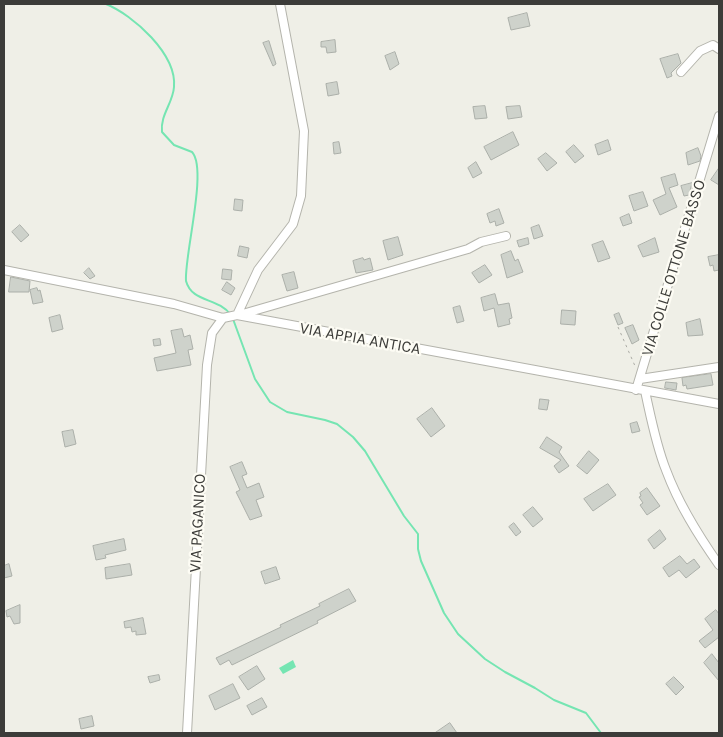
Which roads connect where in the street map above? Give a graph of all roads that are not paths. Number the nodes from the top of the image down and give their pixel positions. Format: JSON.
{"nodes":[{"id":1,"x":280,"y":4,"type":"edge"},
{"id":2,"x":719,"y":50,"type":"edge"},
{"id":3,"x":681,"y":72,"type":"dead end"},
{"id":4,"x":719,"y":116,"type":"edge"},
{"id":5,"x":506,"y":236,"type":"dead end"},
{"id":6,"x":4,"y":270,"type":"edge"},
{"id":7,"x":261,"y":308,"type":"junction"},
{"id":8,"x":237,"y":316,"type":"junction"},
{"id":9,"x":223,"y":318,"type":"junction"},
{"id":10,"x":262,"y":321,"type":"junction"},
{"id":11,"x":719,"y":367,"type":"edge"},
{"id":12,"x":640,"y":379,"type":"junction"},
{"id":13,"x":636,"y":390,"type":"junction"},
{"id":14,"x":645,"y":391,"type":"junction"},
{"id":15,"x":719,"y":404,"type":"edge"},
{"id":16,"x":719,"y":565,"type":"edge"},
{"id":17,"x":188,"y":733,"type":"edge"}],
"edges":[{"from":1,"to":8,"type":"street"},
{"from":2,"to":3,"type":"street"},
{"from":4,"to":12,"type":"street","name":"VIA COLLE OTTONE BASSO"},
{"from":5,"to":7,"type":"street"},
{"from":6,"to":9,"type":"street","name":"VIA APPIA ANTICA"},
{"from":7,"to":8,"type":"street"},
{"from":7,"to":10,"type":"street"},
{"from":8,"to":9,"type":"street","name":"VIA APPIA ANTICA"},
{"from":8,"to":10,"type":"street","name":"VIA APPIA ANTICA"},
{"from":9,"to":17,"type":"street","name":"VIA PAGANICO"},
{"from":10,"to":13,"type":"street","name":"VIA APPIA ANTICA"},
{"from":11,"to":12,"type":"street"},
{"from":12,"to":13,"type":"street","name":"VIA COLLE OTTONE BASSO"},
{"from":13,"to":14,"type":"street","name":"VIA APPIA ANTICA"},
{"from":14,"to":15,"type":"street","name":"VIA APPIA ANTICA"},
{"from":14,"to":16,"type":"street"}]}
